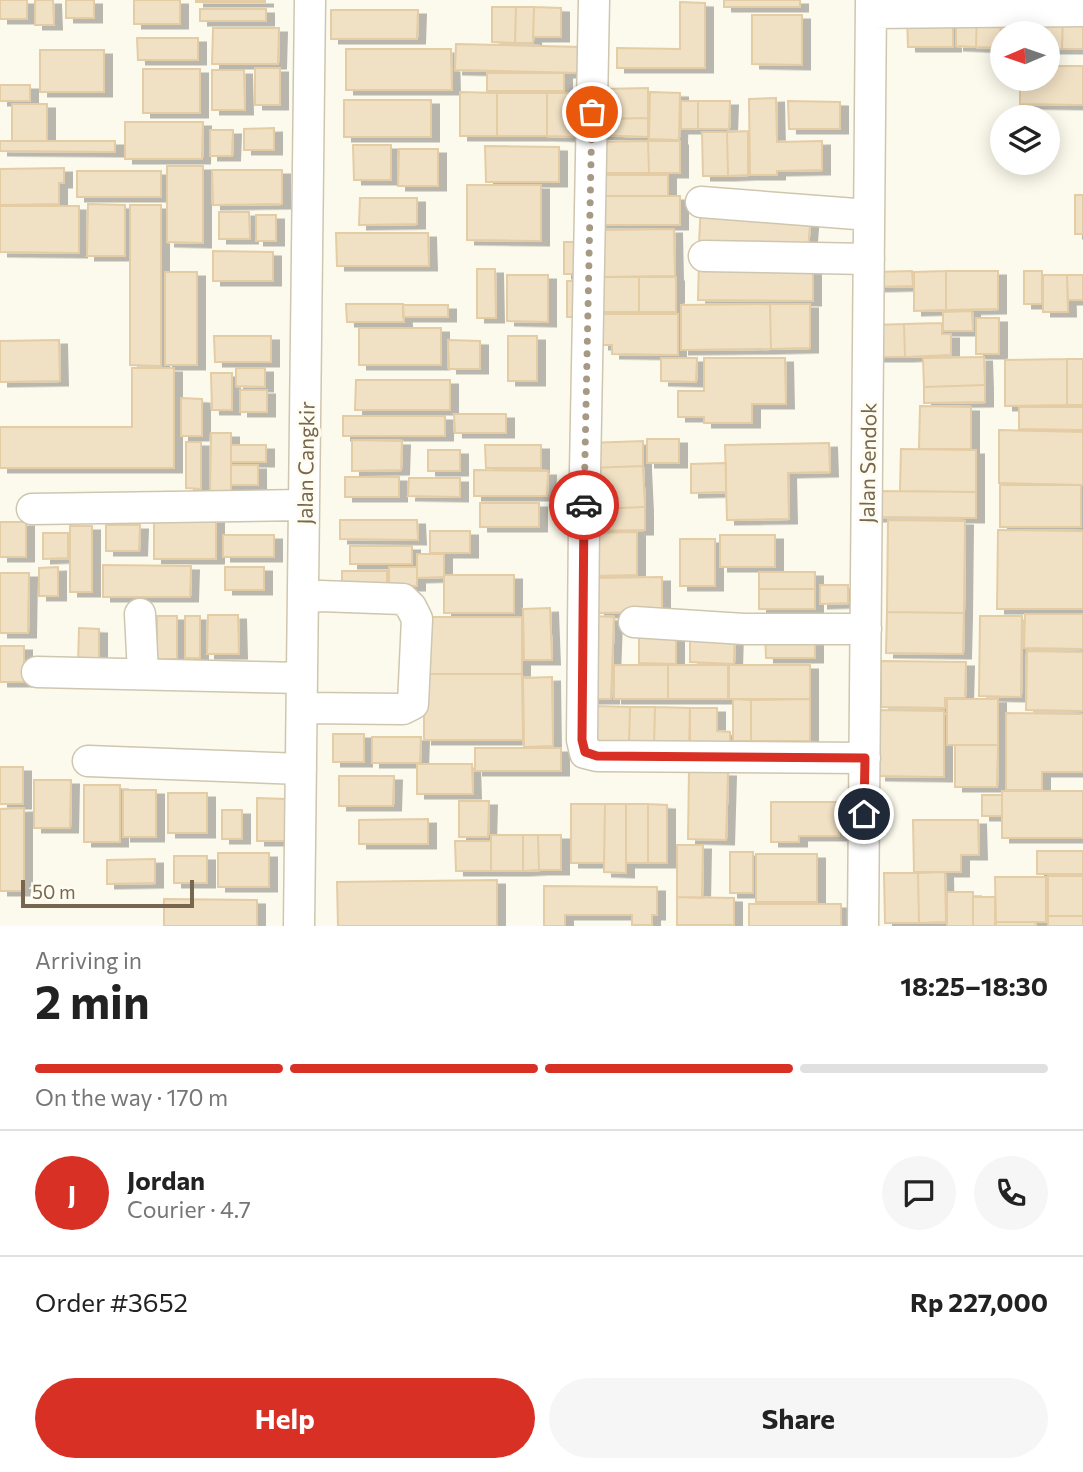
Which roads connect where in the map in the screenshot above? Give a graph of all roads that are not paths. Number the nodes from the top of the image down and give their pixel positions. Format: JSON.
{"nodes":[{"id":1,"x":310,"y":0,"type":"edge"},
{"id":2,"x":594,"y":0,"type":"edge"},
{"id":3,"x":871,"y":6,"type":"edge"},
{"id":4,"x":1083,"y":11,"type":"edge"},
{"id":5,"x":701,"y":202,"type":"dead end"},
{"id":6,"x":869,"y":215,"type":"junction"},
{"id":7,"x":704,"y":256,"type":"dead end"},
{"id":8,"x":869,"y":259,"type":"junction"},
{"id":9,"x":304,"y":505,"type":"junction"},
{"id":10,"x":32,"y":509,"type":"dead end"},
{"id":11,"x":303,"y":598,"type":"junction"},
{"id":12,"x":139,"y":614,"type":"dead end"},
{"id":13,"x":634,"y":622,"type":"dead end"},
{"id":14,"x":866,"y":629,"type":"junction"},
{"id":15,"x":37,"y":672,"type":"dead end"},
{"id":16,"x":143,"y":673,"type":"junction"},
{"id":17,"x":302,"y":678,"type":"junction"},
{"id":18,"x":302,"y":708,"type":"junction"},
{"id":19,"x":865,"y":758,"type":"junction"},
{"id":20,"x":88,"y":761,"type":"dead end"},
{"id":21,"x":301,"y":769,"type":"junction"},
{"id":22,"x":299,"y":926,"type":"edge"},
{"id":23,"x":863,"y":926,"type":"edge"}],
"edges":[{"from":1,"to":9,"type":"street","name":"Jalan Cangkir"},
{"from":2,"to":19,"type":"street"},
{"from":3,"to":4,"type":"street"},
{"from":3,"to":6,"type":"street","name":"Jalan Sendok"},
{"from":5,"to":6,"type":"street"},
{"from":6,"to":8,"type":"street","name":"Jalan Sendok"},
{"from":7,"to":8,"type":"street"},
{"from":8,"to":14,"type":"street","name":"Jalan Sendok"},
{"from":9,"to":10,"type":"street"},
{"from":9,"to":11,"type":"street","name":"Jalan Cangkir"},
{"from":11,"to":17,"type":"street","name":"Jalan Cangkir"},
{"from":11,"to":18,"type":"street"},
{"from":12,"to":16,"type":"street"},
{"from":13,"to":14,"type":"street"},
{"from":14,"to":19,"type":"street","name":"Jalan Sendok"},
{"from":15,"to":16,"type":"street"},
{"from":16,"to":17,"type":"street"},
{"from":17,"to":18,"type":"street","name":"Jalan Cangkir"},
{"from":18,"to":21,"type":"street","name":"Jalan Cangkir"},
{"from":19,"to":23,"type":"street","name":"Jalan Sendok"},
{"from":20,"to":21,"type":"street"},
{"from":21,"to":22,"type":"street","name":"Jalan Cangkir"}]}
